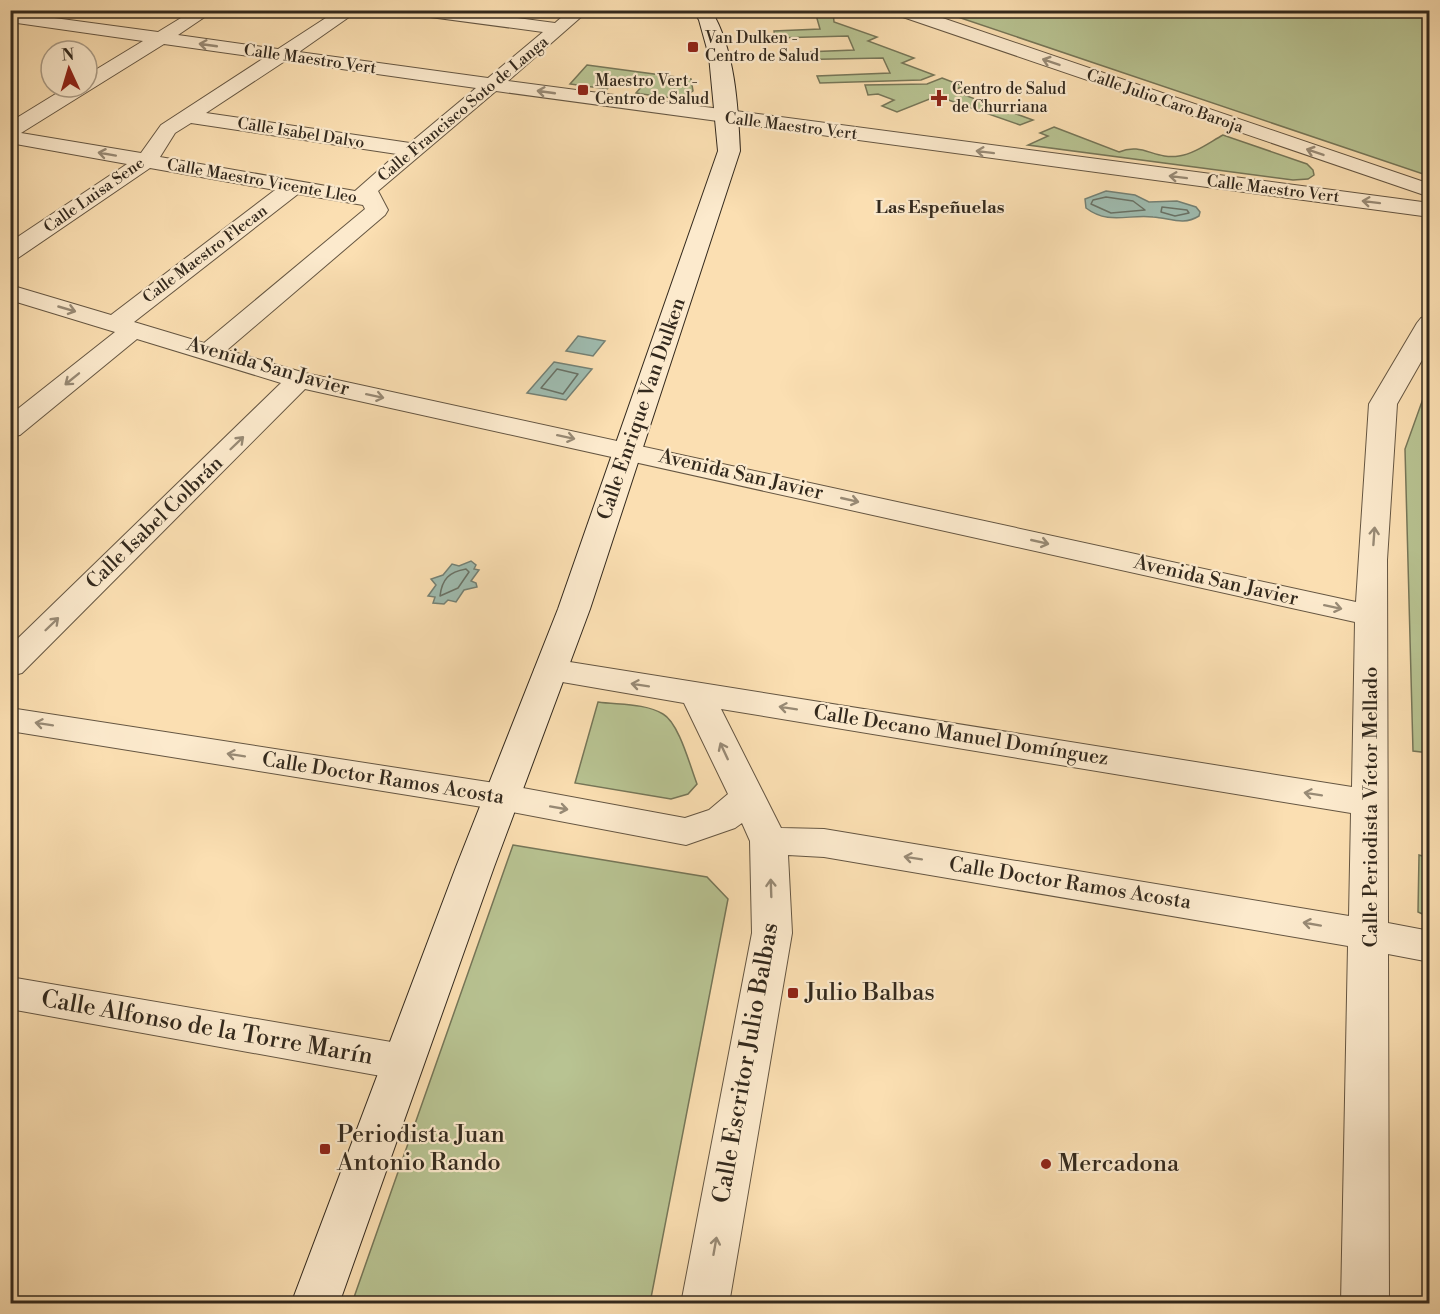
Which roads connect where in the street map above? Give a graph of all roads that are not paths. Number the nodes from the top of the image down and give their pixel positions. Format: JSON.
{"nodes":[{"id":1,"x":67,"y":10,"type":"edge"},
{"id":2,"x":207,"y":10,"type":"edge"},
{"id":3,"x":351,"y":10,"type":"edge"},
{"id":4,"x":415,"y":10,"type":"edge"},
{"id":5,"x":581,"y":10,"type":"edge"},
{"id":6,"x":900,"y":10,"type":"edge"},
{"id":7,"x":705,"y":11,"type":"edge"},
{"id":8,"x":10,"y":17,"type":"edge"},
{"id":9,"x":46,"y":22,"type":"junction"},
{"id":10,"x":559,"y":29,"type":"junction"},
{"id":11,"x":20,"y":36,"type":"dead end"},
{"id":12,"x":159,"y":38,"type":"junction"},
{"id":13,"x":282,"y":55,"type":"junction"},
{"id":14,"x":99,"y":76,"type":"edge"},
{"id":15,"x":491,"y":85,"type":"junction"},
{"id":16,"x":62,"y":99,"type":"edge"},
{"id":17,"x":188,"y":116,"type":"junction"},
{"id":18,"x":729,"y":118,"type":"junction"},
{"id":19,"x":10,"y":131,"type":"edge"},
{"id":20,"x":10,"y":137,"type":"edge"},
{"id":21,"x":415,"y":150,"type":"junction"},
{"id":22,"x":146,"y":161,"type":"junction"},
{"id":23,"x":294,"y":186,"type":"junction"},
{"id":24,"x":1430,"y":191,"type":"edge"},
{"id":25,"x":371,"y":200,"type":"junction"},
{"id":26,"x":1430,"y":210,"type":"edge"},
{"id":27,"x":10,"y":253,"type":"edge"},
{"id":28,"x":10,"y":292,"type":"edge"},
{"id":29,"x":1430,"y":323,"type":"edge"},
{"id":30,"x":125,"y":326,"type":"junction"},
{"id":31,"x":209,"y":352,"type":"junction"},
{"id":32,"x":299,"y":380,"type":"junction"},
{"id":33,"x":15,"y":420,"type":"edge"},
{"id":34,"x":629,"y":450,"type":"junction"},
{"id":35,"x":1372,"y":616,"type":"junction"},
{"id":36,"x":10,"y":665,"type":"edge"},
{"id":37,"x":551,"y":670,"type":"junction"},
{"id":38,"x":697,"y":694,"type":"junction"},
{"id":39,"x":10,"y":719,"type":"edge"},
{"id":40,"x":501,"y":797,"type":"junction"},
{"id":41,"x":746,"y":798,"type":"junction"},
{"id":42,"x":1370,"y":803,"type":"junction"},
{"id":43,"x":769,"y":841,"type":"junction"},
{"id":44,"x":1370,"y":934,"type":"junction"},
{"id":45,"x":1430,"y":947,"type":"edge"},
{"id":46,"x":10,"y":993,"type":"edge"},
{"id":47,"x":403,"y":1062,"type":"junction"},
{"id":48,"x":315,"y":1304,"type":"edge"},
{"id":49,"x":705,"y":1304,"type":"edge"},
{"id":50,"x":1365,"y":1304,"type":"edge"}],
"edges":[{"from":1,"to":9,"type":"street"},
{"from":2,"to":12,"type":"street"},
{"from":3,"to":13,"type":"street","name":"Calle Luisa Sene"},
{"from":4,"to":10,"type":"street"},
{"from":5,"to":10,"type":"street","name":"Calle Francisco Soto de Langa"},
{"from":24,"to":6,"type":"street","name":"Calle Julio Caro Baroja","one_way":true},
{"from":7,"to":18,"type":"street","name":"Calle Enrique Van Dulken"},
{"from":8,"to":9,"type":"street","name":"Calle Maestro Vert"},
{"from":9,"to":11,"type":"street"},
{"from":9,"to":12,"type":"street","name":"Calle Maestro Vert"},
{"from":10,"to":15,"type":"street","name":"Calle Francisco Soto de Langa"},
{"from":13,"to":12,"type":"street","name":"Calle Maestro Vert","one_way":true},
{"from":12,"to":14,"type":"street"},
{"from":13,"to":15,"type":"street","name":"Calle Maestro Vert"},
{"from":13,"to":17,"type":"street","name":"Calle Luisa Sene"},
{"from":18,"to":15,"type":"street","name":"Calle Maestro Vert","one_way":true},
{"from":15,"to":21,"type":"street","name":"Calle Francisco Soto de Langa"},
{"from":16,"to":19,"type":"street"},
{"from":17,"to":21,"type":"street","name":"Calle Isabel Dalvo"},
{"from":17,"to":22,"type":"street","name":"Calle Luisa Sene"},
{"from":26,"to":18,"type":"street","name":"Calle Maestro Vert","one_way":true},
{"from":18,"to":34,"type":"street","name":"Calle Enrique Van Dulken"},
{"from":22,"to":20,"type":"street","name":"Calle Maestro Vicente Lleo","one_way":true},
{"from":21,"to":25,"type":"street","name":"Calle Francisco Soto de Langa"},
{"from":22,"to":23,"type":"street","name":"Calle Maestro Vicente Lleo"},
{"from":22,"to":27,"type":"street","name":"Calle Luisa Sene"},
{"from":23,"to":25,"type":"street","name":"Calle Maestro Vicente Lleo"},
{"from":23,"to":30,"type":"street","name":"Calle Maestro Flecan"},
{"from":25,"to":31,"type":"street","name":"Calle Francisco Soto de Langa"},
{"from":28,"to":30,"type":"street","name":"Avenida San Javier","one_way":true},
{"from":35,"to":29,"type":"street","name":"Calle Periodista Víctor Mellado","one_way":true},
{"from":30,"to":31,"type":"street","name":"Avenida San Javier"},
{"from":30,"to":33,"type":"street","name":"Calle Maestro Flecan","one_way":true},
{"from":31,"to":32,"type":"street","name":"Avenida San Javier"},
{"from":32,"to":34,"type":"street","name":"Avenida San Javier","one_way":true},
{"from":36,"to":32,"type":"street","name":"Calle Isabel Colbrán","one_way":true},
{"from":34,"to":35,"type":"street","name":"Avenida San Javier","one_way":true},
{"from":34,"to":37,"type":"street","name":"Calle Enrique Van Dulken"},
{"from":35,"to":42,"type":"street","name":"Calle Periodista Víctor Mellado"},
{"from":38,"to":37,"type":"street","name":"Calle Decano Manuel Domínguez","one_way":true},
{"from":37,"to":40,"type":"street","name":"Calle Enrique Van Dulken"},
{"from":41,"to":38,"type":"street","name":"Calle Escritor Julio Balbas","one_way":true},
{"from":42,"to":38,"type":"street","name":"Calle Decano Manuel Domínguez","one_way":true},
{"from":40,"to":39,"type":"street","name":"Calle Doctor Ramos Acosta","one_way":true},
{"from":40,"to":41,"type":"street","name":"Calle Doctor Ramos Acosta","one_way":true},
{"from":40,"to":47,"type":"street","name":"Calle Enrique Van Dulken"},
{"from":41,"to":43,"type":"street","name":"Calle Escritor Julio Balbas"},
{"from":42,"to":44,"type":"street","name":"Calle Periodista Víctor Mellado"},
{"from":44,"to":43,"type":"street","name":"Calle Doctor Ramos Acosta","one_way":true},
{"from":49,"to":43,"type":"street","name":"Calle Escritor Julio Balbas","one_way":true},
{"from":44,"to":45,"type":"street","name":"Calle Doctor Ramos Acosta"},
{"from":44,"to":50,"type":"street","name":"Calle Periodista Víctor Mellado"},
{"from":46,"to":47,"type":"street","name":"Calle Alfonso de la Torre Marín"},
{"from":47,"to":48,"type":"street","name":"Calle Enrique Van Dulken"}]}
